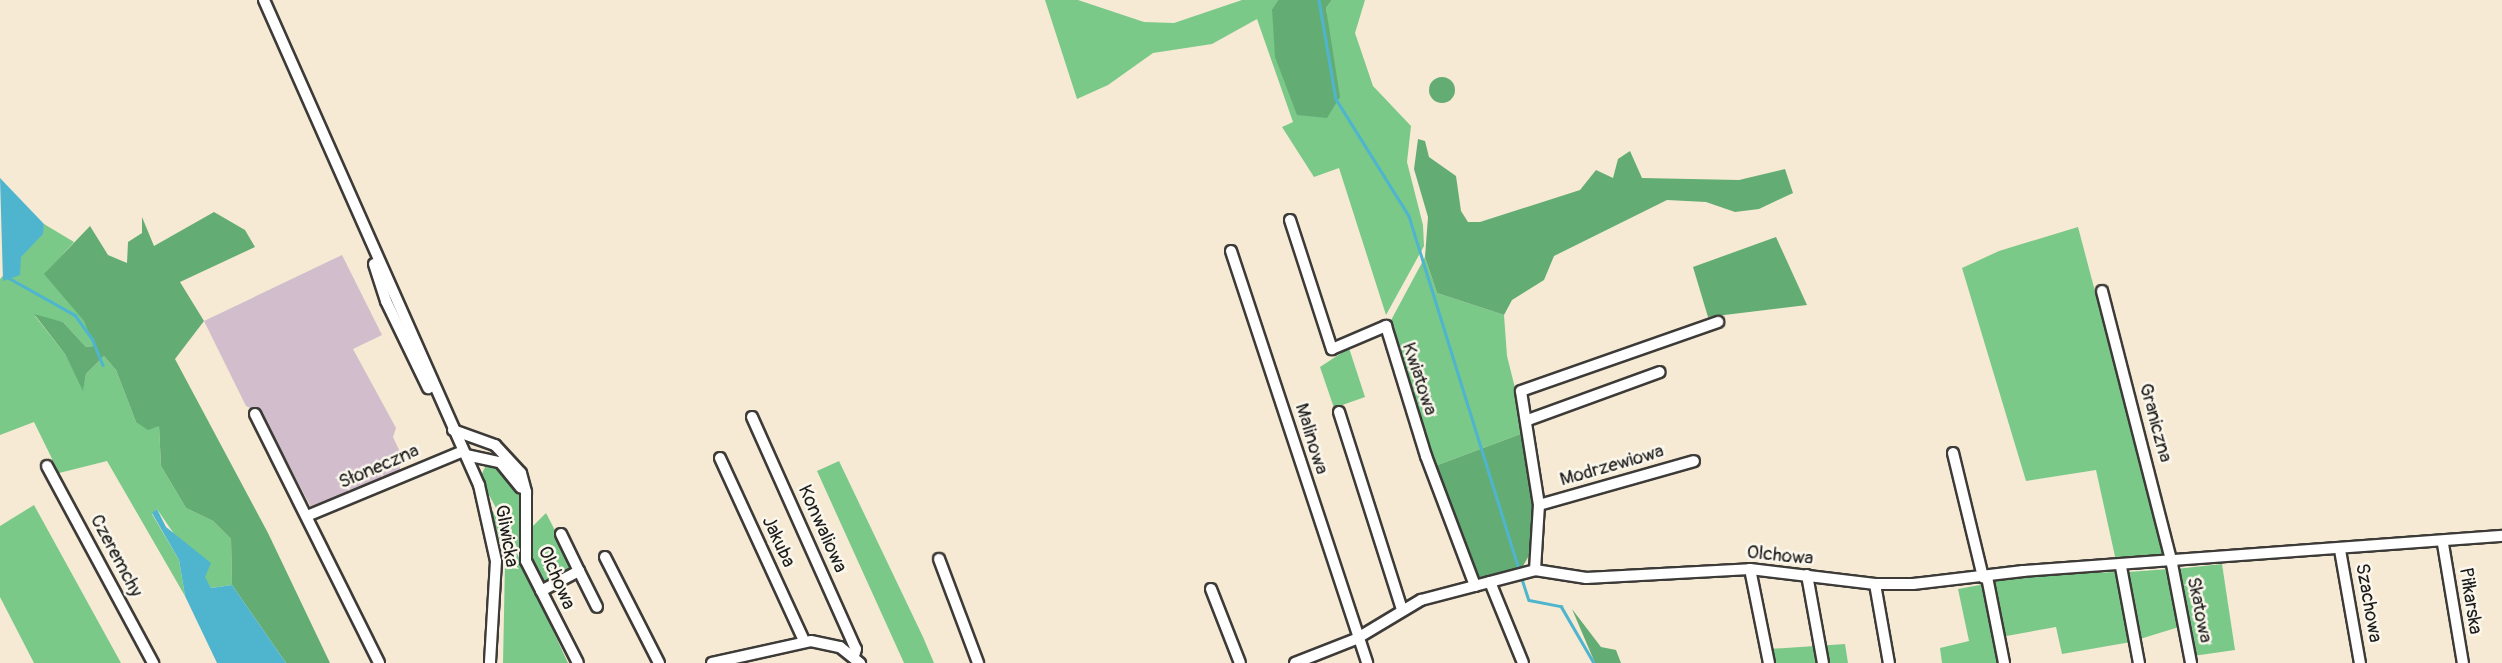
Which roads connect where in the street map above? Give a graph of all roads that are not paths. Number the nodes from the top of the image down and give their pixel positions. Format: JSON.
{"nodes":[{"id":1,"x":264,"y":0,"type":"edge"},
{"id":2,"x":1290,"y":220,"type":"dead end"},
{"id":3,"x":1231,"y":251,"type":"dead end"},
{"id":4,"x":2102,"y":291,"type":"dead end"},
{"id":5,"x":1718,"y":322,"type":"dead end"},
{"id":6,"x":1660,"y":372,"type":"dead end"},
{"id":7,"x":1339,"y":412,"type":"dead end"},
{"id":8,"x":255,"y":414,"type":"dead end"},
{"id":9,"x":752,"y":416,"type":"dead end"},
{"id":10,"x":1528,"y":420,"type":"junction"},
{"id":11,"x":450,"y":426,"type":"junction"},
{"id":12,"x":481,"y":439,"type":"junction"},
{"id":13,"x":465,"y":453,"type":"junction"},
{"id":14,"x":1953,"y":453,"type":"dead end"},
{"id":15,"x":720,"y":458,"type":"dead end"},
{"id":16,"x":496,"y":460,"type":"junction"},
{"id":17,"x":1694,"y":461,"type":"dead end"},
{"id":18,"x":47,"y":466,"type":"dead end"},
{"id":19,"x":477,"y":480,"type":"junction"},
{"id":20,"x":527,"y":501,"type":"junction"},
{"id":21,"x":1539,"y":505,"type":"junction"},
{"id":22,"x":307,"y":516,"type":"junction"},
{"id":23,"x":561,"y":534,"type":"dead end"},
{"id":24,"x":2502,"y":536,"type":"edge"},
{"id":25,"x":2443,"y":544,"type":"junction"},
{"id":26,"x":2340,"y":550,"type":"junction"},
{"id":27,"x":605,"y":557,"type":"dead end"},
{"id":28,"x":939,"y":559,"type":"dead end"},
{"id":29,"x":2172,"y":564,"type":"junction"},
{"id":30,"x":2121,"y":567,"type":"junction"},
{"id":31,"x":1750,"y":569,"type":"junction"},
{"id":32,"x":579,"y":571,"type":"junction"},
{"id":33,"x":1525,"y":572,"type":"junction"},
{"id":34,"x":1807,"y":575,"type":"junction"},
{"id":35,"x":1985,"y":577,"type":"junction"},
{"id":36,"x":1490,"y":582,"type":"junction"},
{"id":37,"x":1875,"y":584,"type":"junction"},
{"id":38,"x":1475,"y":586,"type":"junction"},
{"id":39,"x":1211,"y":589,"type":"dead end"},
{"id":40,"x":541,"y":591,"type":"junction"},
{"id":41,"x":597,"y":607,"type":"dead end"},
{"id":42,"x":1402,"y":610,"type":"junction"},
{"id":43,"x":1356,"y":639,"type":"junction"},
{"id":44,"x":804,"y":641,"type":"junction"},
{"id":45,"x":857,"y":659,"type":"edge"},
{"id":46,"x":153,"y":663,"type":"edge"},
{"id":47,"x":379,"y":663,"type":"edge"},
{"id":48,"x":491,"y":663,"type":"edge"},
{"id":49,"x":578,"y":663,"type":"edge"},
{"id":50,"x":659,"y":663,"type":"edge"},
{"id":51,"x":712,"y":663,"type":"edge"},
{"id":52,"x":978,"y":663,"type":"edge"},
{"id":53,"x":1240,"y":663,"type":"edge"},
{"id":54,"x":1295,"y":663,"type":"edge"},
{"id":55,"x":1367,"y":663,"type":"edge"},
{"id":56,"x":1523,"y":663,"type":"edge"},
{"id":57,"x":1769,"y":663,"type":"edge"},
{"id":58,"x":1823,"y":663,"type":"edge"},
{"id":59,"x":1889,"y":663,"type":"edge"},
{"id":60,"x":2004,"y":663,"type":"edge"},
{"id":61,"x":2139,"y":663,"type":"edge"},
{"id":62,"x":2192,"y":663,"type":"edge"},
{"id":63,"x":2360,"y":663,"type":"edge"},
{"id":64,"x":2463,"y":663,"type":"edge"}],
"edges":[{"from":1,"to":11,"type":"street","name":"Gliwicka"},
{"from":2,"to":38,"type":"street","name":"Kwiatowa"},
{"from":3,"to":43,"type":"street","name":"Malinowa"},
{"from":4,"to":29,"type":"street","name":"Graniczna"},
{"from":5,"to":10,"type":"street"},
{"from":6,"to":10,"type":"street"},
{"from":7,"to":42,"type":"street"},
{"from":8,"to":22,"type":"street"},
{"from":9,"to":45,"type":"street","name":"Konwaliowa"},
{"from":10,"to":21,"type":"street"},
{"from":11,"to":12,"type":"street","name":"Olchowa"},
{"from":11,"to":13,"type":"street","name":"Gliwicka"},
{"from":12,"to":13,"type":"street"},
{"from":12,"to":20,"type":"street","name":"Olchowa"},
{"from":13,"to":16,"type":"street"},
{"from":13,"to":19,"type":"street","name":"Gliwicka"},
{"from":13,"to":22,"type":"street","name":"Słoneczna"},
{"from":14,"to":35,"type":"street"},
{"from":15,"to":44,"type":"street","name":"Jakuba"},
{"from":16,"to":19,"type":"street"},
{"from":16,"to":20,"type":"street"},
{"from":17,"to":21,"type":"street","name":"Modrzewiowa"},
{"from":18,"to":46,"type":"street","name":"Czeremchy"},
{"from":19,"to":48,"type":"street","name":"Gliwicka"},
{"from":20,"to":40,"type":"street","name":"Olchowa"},
{"from":21,"to":33,"type":"street"},
{"from":22,"to":47,"type":"street"},
{"from":23,"to":32,"type":"street"},
{"from":24,"to":25,"type":"street","name":"Olchowa"},
{"from":25,"to":26,"type":"street","name":"Olchowa"},
{"from":25,"to":64,"type":"street","name":"Piłkarska"},
{"from":26,"to":29,"type":"street","name":"Olchowa"},
{"from":26,"to":63,"type":"street","name":"Szachowa"},
{"from":27,"to":50,"type":"street"},
{"from":28,"to":52,"type":"street"},
{"from":29,"to":30,"type":"street","name":"Olchowa"},
{"from":29,"to":62,"type":"street","name":"Skatowa"},
{"from":30,"to":35,"type":"street","name":"Olchowa"},
{"from":30,"to":61,"type":"street"},
{"from":31,"to":33,"type":"street","name":"Olchowa"},
{"from":31,"to":34,"type":"street","name":"Olchowa"},
{"from":31,"to":57,"type":"street"},
{"from":32,"to":40,"type":"street"},
{"from":32,"to":41,"type":"street"},
{"from":33,"to":36,"type":"street","name":"Olchowa"},
{"from":34,"to":37,"type":"street","name":"Olchowa"},
{"from":34,"to":58,"type":"street"},
{"from":35,"to":37,"type":"street","name":"Olchowa"},
{"from":35,"to":60,"type":"street"},
{"from":36,"to":38,"type":"street","name":"Olchowa"},
{"from":36,"to":56,"type":"street"},
{"from":37,"to":59,"type":"street"},
{"from":38,"to":42,"type":"street","name":"Olchowa"},
{"from":39,"to":53,"type":"street"},
{"from":40,"to":49,"type":"street","name":"Olchowa"},
{"from":42,"to":43,"type":"street","name":"Olchowa"},
{"from":43,"to":54,"type":"street","name":"Olchowa"},
{"from":43,"to":55,"type":"street","name":"Malinowa"},
{"from":44,"to":45,"type":"street"},
{"from":44,"to":51,"type":"street"}]}
